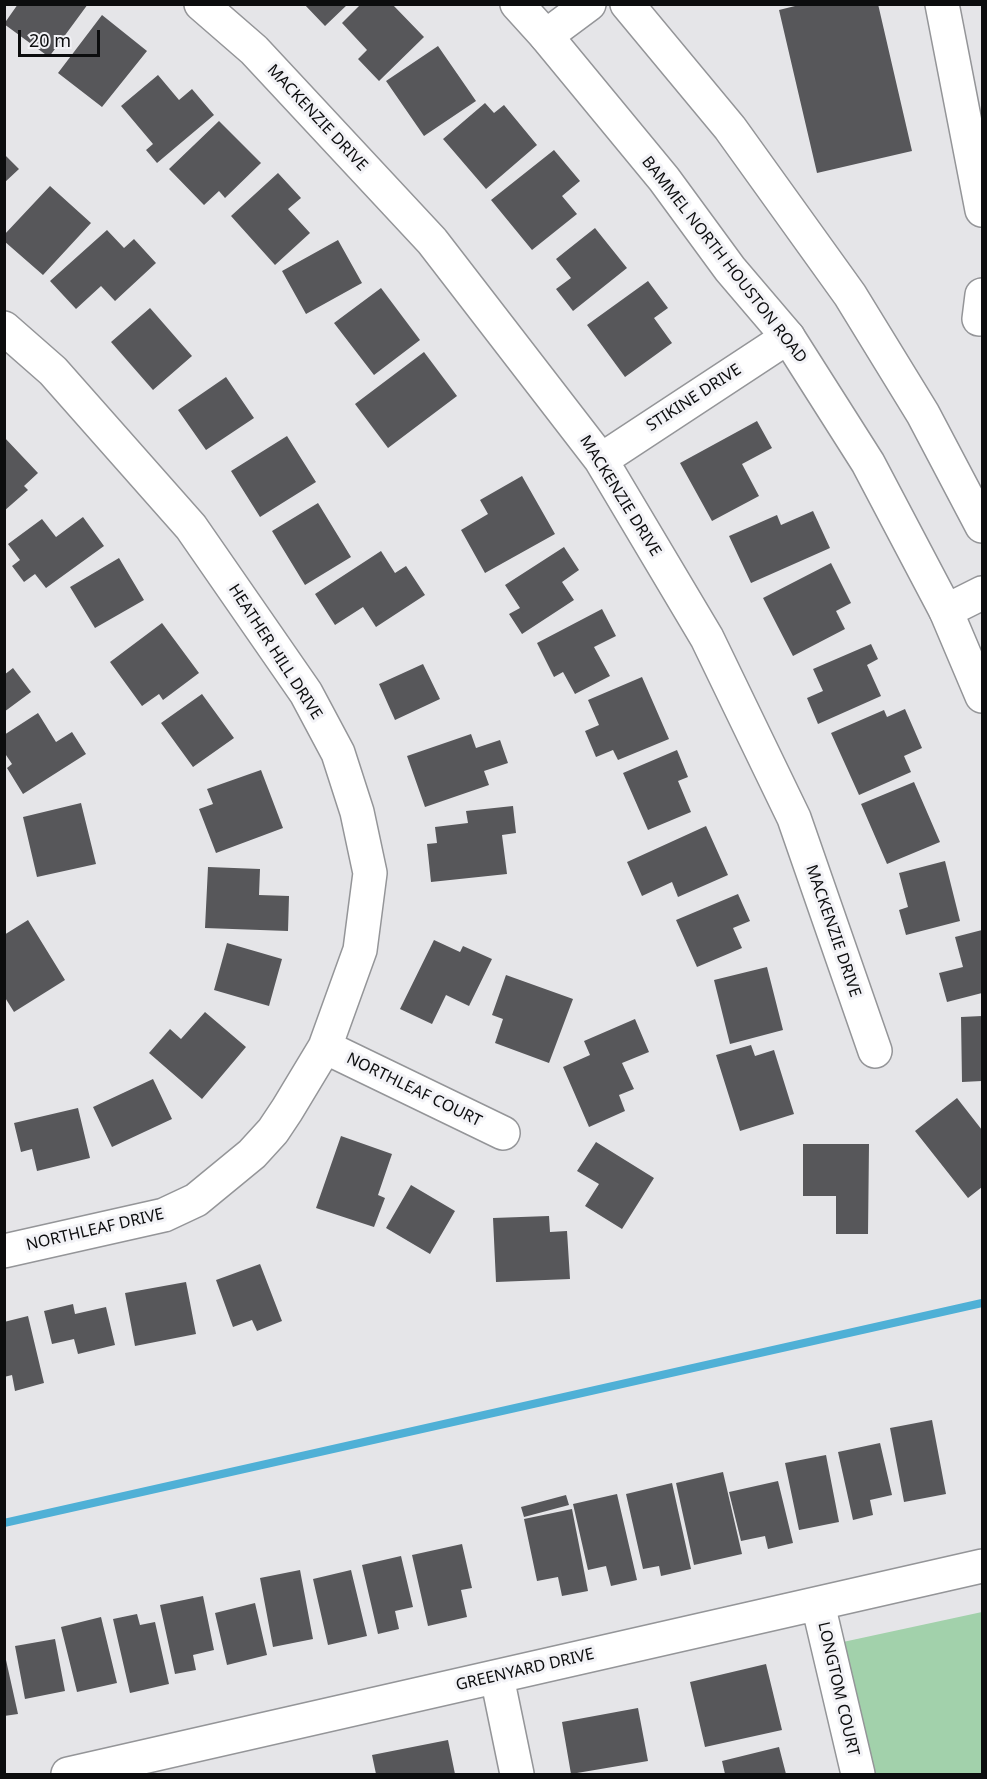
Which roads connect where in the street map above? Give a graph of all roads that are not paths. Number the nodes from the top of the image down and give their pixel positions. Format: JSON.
{"nodes":[{"id":1,"x":201,"y":4,"type":"edge"},
{"id":2,"x":517,"y":4,"type":"edge"},
{"id":3,"x":589,"y":4,"type":"edge"},
{"id":4,"x":627,"y":4,"type":"edge"},
{"id":5,"x":942,"y":4,"type":"edge"},
{"id":6,"x":546,"y":36,"type":"junction"},
{"id":7,"x":982,"y":210,"type":"edge"},
{"id":8,"x":4,"y":328,"type":"edge"},
{"id":9,"x":788,"y":337,"type":"junction"},
{"id":10,"x":601,"y":460,"type":"junction"},
{"id":11,"x":982,"y":526,"type":"edge"},
{"id":12,"x":982,"y":593,"type":"edge"},
{"id":13,"x":946,"y":611,"type":"junction"},
{"id":14,"x":982,"y":696,"type":"edge"},
{"id":15,"x":325,"y":1047,"type":"junction"},
{"id":16,"x":875,"y":1051,"type":"dead end"},
{"id":17,"x":503,"y":1133,"type":"dead end"},
{"id":18,"x":4,"y":1251,"type":"edge"},
{"id":19,"x":982,"y":1566,"type":"edge"},
{"id":20,"x":818,"y":1604,"type":"junction"},
{"id":21,"x":497,"y":1677,"type":"junction"},
{"id":22,"x":176,"y":1762,"type":"edge"},
{"id":23,"x":68,"y":1774,"type":"edge"},
{"id":24,"x":517,"y":1774,"type":"edge"},
{"id":25,"x":858,"y":1774,"type":"edge"}],
"edges":[{"from":1,"to":10,"type":"street","name":"MACKENZIE DRIVE"},
{"from":2,"to":6,"type":"street","name":"BAMMEL NORTH HOUSTON ROAD"},
{"from":3,"to":6,"type":"street"},
{"from":4,"to":11,"type":"street"},
{"from":5,"to":7,"type":"street"},
{"from":6,"to":9,"type":"street","name":"BAMMEL NORTH HOUSTON ROAD"},
{"from":8,"to":15,"type":"street","name":"HEATHER HILL DRIVE"},
{"from":9,"to":10,"type":"street","name":"STIKINE DRIVE"},
{"from":9,"to":13,"type":"street","name":"BAMMEL NORTH HOUSTON ROAD"},
{"from":10,"to":16,"type":"street","name":"MACKENZIE DRIVE"},
{"from":12,"to":13,"type":"street"},
{"from":13,"to":14,"type":"street","name":"BAMMEL NORTH HOUSTON ROAD"},
{"from":15,"to":17,"type":"street","name":"NORTHLEAF COURT"},
{"from":15,"to":18,"type":"street","name":"NORTHLEAF DRIVE"},
{"from":19,"to":20,"type":"street","name":"GREENYARD DRIVE"},
{"from":20,"to":21,"type":"street","name":"GREENYARD DRIVE"},
{"from":20,"to":25,"type":"street","name":"LONGTOM COURT"},
{"from":21,"to":22,"type":"street","name":"GREENYARD DRIVE"},
{"from":21,"to":24,"type":"street"},
{"from":22,"to":23,"type":"street","name":"GREENYARD DRIVE"}]}
